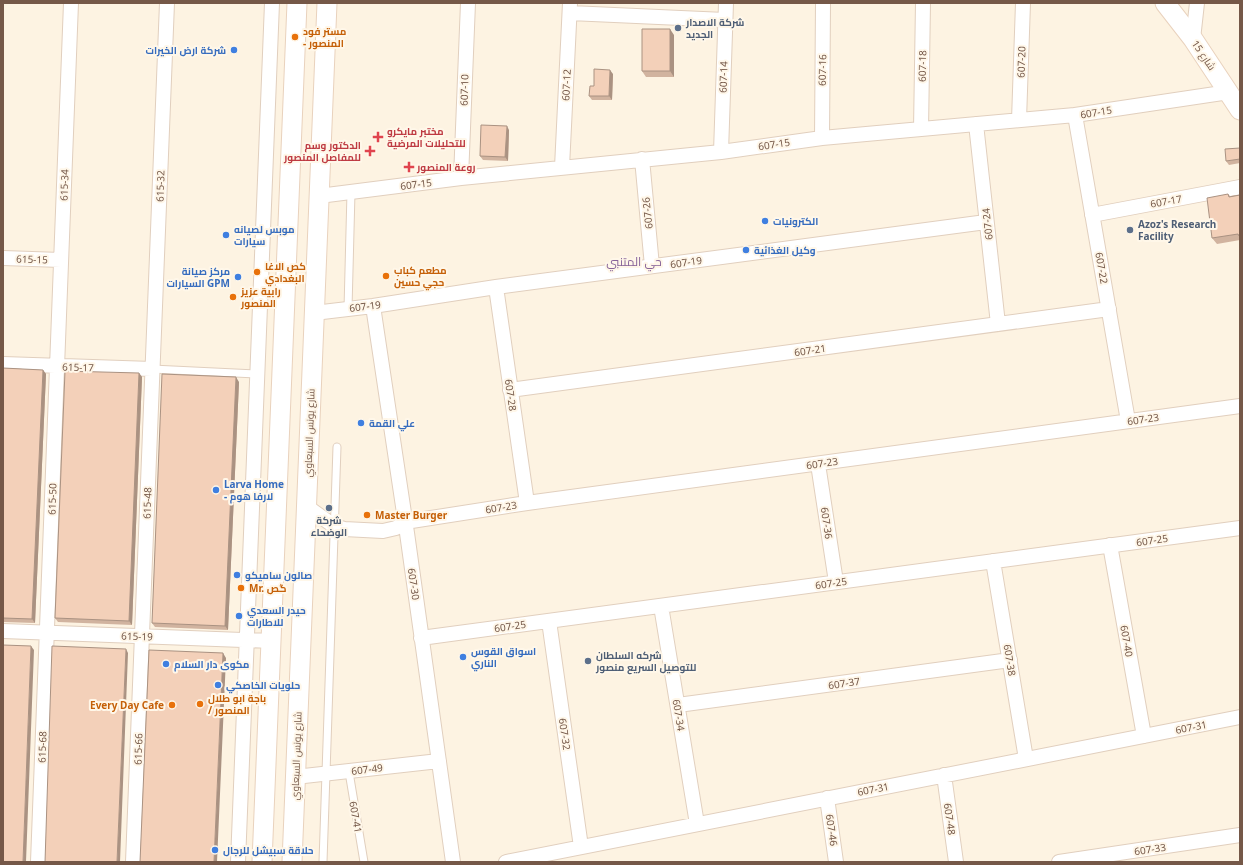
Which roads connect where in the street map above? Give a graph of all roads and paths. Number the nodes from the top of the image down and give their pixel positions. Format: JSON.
{"nodes":[{"id":1,"x":71,"y":3,"type":"edge"},
{"id":2,"x":167,"y":3,"type":"edge"},
{"id":3,"x":272,"y":3,"type":"edge"},
{"id":4,"x":297,"y":3,"type":"edge"},
{"id":5,"x":327,"y":3,"type":"edge"},
{"id":6,"x":468,"y":3,"type":"edge"},
{"id":7,"x":726,"y":3,"type":"edge"},
{"id":8,"x":823,"y":3,"type":"edge"},
{"id":9,"x":923,"y":3,"type":"edge"},
{"id":10,"x":1023,"y":3,"type":"edge"},
{"id":11,"x":1165,"y":3,"type":"edge"},
{"id":12,"x":1197,"y":3,"type":"edge"},
{"id":13,"x":570,"y":8,"type":"edge"},
{"id":14,"x":725,"y":20,"type":"junction"},
{"id":15,"x":1193,"y":40,"type":"junction"},
{"id":16,"x":1228,"y":92,"type":"junction"},
{"id":17,"x":1240,"y":110,"type":"edge"},
{"id":18,"x":1075,"y":115,"type":"junction"},
{"id":19,"x":1019,"y":120,"type":"junction"},
{"id":20,"x":976,"y":124,"type":"junction"},
{"id":21,"x":921,"y":128,"type":"junction"},
{"id":22,"x":822,"y":138,"type":"junction"},
{"id":23,"x":721,"y":152,"type":"junction"},
{"id":24,"x":642,"y":159,"type":"junction"},
{"id":25,"x":562,"y":167,"type":"junction"},
{"id":26,"x":461,"y":178,"type":"junction"},
{"id":27,"x":1240,"y":188,"type":"edge"},
{"id":28,"x":352,"y":192,"type":"junction"},
{"id":29,"x":319,"y":196,"type":"junction"},
{"id":30,"x":1092,"y":215,"type":"junction"},
{"id":31,"x":986,"y":222,"type":"junction"},
{"id":32,"x":3,"y":258,"type":"edge"},
{"id":33,"x":61,"y":260,"type":"junction"},
{"id":34,"x":652,"y":266,"type":"junction"},
{"id":35,"x":496,"y":287,"type":"junction"},
{"id":36,"x":373,"y":306,"type":"junction"},
{"id":37,"x":348,"y":309,"type":"junction"},
{"id":38,"x":1109,"y":309,"type":"junction"},
{"id":39,"x":314,"y":313,"type":"junction"},
{"id":40,"x":998,"y":324,"type":"junction"},
{"id":41,"x":3,"y":364,"type":"edge"},
{"id":42,"x":56,"y":366,"type":"junction"},
{"id":43,"x":152,"y":369,"type":"junction"},
{"id":44,"x":257,"y":374,"type":"junction"},
{"id":45,"x":510,"y":390,"type":"junction"},
{"id":46,"x":1240,"y":406,"type":"edge"},
{"id":47,"x":1128,"y":421,"type":"junction"},
{"id":48,"x":337,"y":447,"type":"dead end"},
{"id":49,"x":818,"y":464,"type":"junction"},
{"id":50,"x":527,"y":503,"type":"junction"},
{"id":51,"x":276,"y":506,"type":"junction"},
{"id":52,"x":306,"y":506,"type":"junction"},
{"id":53,"x":405,"y":522,"type":"junction"},
{"id":54,"x":334,"y":526,"type":"junction"},
{"id":55,"x":1240,"y":528,"type":"edge"},
{"id":56,"x":1110,"y":545,"type":"junction"},
{"id":57,"x":993,"y":561,"type":"junction"},
{"id":58,"x":836,"y":582,"type":"junction"},
{"id":59,"x":661,"y":606,"type":"junction"},
{"id":60,"x":549,"y":621,"type":"junction"},
{"id":61,"x":3,"y":631,"type":"edge"},
{"id":62,"x":47,"y":632,"type":"junction"},
{"id":63,"x":142,"y":636,"type":"junction"},
{"id":64,"x":421,"y":638,"type":"junction"},
{"id":65,"x":247,"y":640,"type":"junction"},
{"id":66,"x":271,"y":641,"type":"junction"},
{"id":67,"x":1010,"y":660,"type":"junction"},
{"id":68,"x":678,"y":705,"type":"junction"},
{"id":69,"x":1240,"y":717,"type":"edge"},
{"id":70,"x":1144,"y":736,"type":"junction"},
{"id":71,"x":1026,"y":759,"type":"junction"},
{"id":72,"x":439,"y":761,"type":"junction"},
{"id":73,"x":349,"y":772,"type":"junction"},
{"id":74,"x":326,"y":774,"type":"junction"},
{"id":75,"x":944,"y":775,"type":"junction"},
{"id":76,"x":295,"y":777,"type":"junction"},
{"id":77,"x":827,"y":798,"type":"junction"},
{"id":78,"x":697,"y":824,"type":"junction"},
{"id":79,"x":1240,"y":835,"type":"edge"},
{"id":80,"x":581,"y":847,"type":"junction"},
{"id":81,"x":38,"y":862,"type":"edge"},
{"id":82,"x":133,"y":862,"type":"edge"},
{"id":83,"x":238,"y":862,"type":"edge"},
{"id":84,"x":262,"y":862,"type":"edge"},
{"id":85,"x":292,"y":862,"type":"edge"},
{"id":86,"x":323,"y":862,"type":"edge"},
{"id":87,"x":364,"y":862,"type":"edge"},
{"id":88,"x":453,"y":862,"type":"edge"},
{"id":89,"x":506,"y":862,"type":"edge"},
{"id":90,"x":836,"y":862,"type":"edge"},
{"id":91,"x":956,"y":862,"type":"edge"},
{"id":92,"x":1059,"y":862,"type":"edge"}],
"edges":[{"from":1,"to":33,"type":"street","name":"615-34"},
{"from":2,"to":43,"type":"street","name":"615-32"},
{"from":3,"to":44,"type":"street"},
{"from":4,"to":51,"type":"main road"},
{"from":5,"to":29,"type":"main road","name":"شارع يونس السبعاوي"},
{"from":6,"to":26,"type":"street","name":"607-10"},
{"from":7,"to":14,"type":"street","name":"607-14"},
{"from":8,"to":22,"type":"street","name":"607-16"},
{"from":9,"to":21,"type":"street","name":"607-18"},
{"from":10,"to":19,"type":"street","name":"607-20"},
{"from":11,"to":15,"type":"main road","name":"شارع 15"},
{"from":12,"to":15,"type":"street"},
{"from":13,"to":14,"type":"street"},
{"from":13,"to":25,"type":"street","name":"607-12"},
{"from":14,"to":23,"type":"street","name":"607-14"},
{"from":15,"to":16,"type":"main road","name":"شارع 15"},
{"from":16,"to":17,"type":"main road","name":"شارع 15"},
{"from":16,"to":18,"type":"street","name":"607-15"},
{"from":18,"to":19,"type":"street","name":"607-15"},
{"from":18,"to":30,"type":"street","name":"607-22"},
{"from":19,"to":20,"type":"street","name":"607-15"},
{"from":20,"to":21,"type":"street","name":"607-15"},
{"from":20,"to":31,"type":"street","name":"607-24"},
{"from":21,"to":22,"type":"street","name":"607-15"},
{"from":22,"to":23,"type":"street","name":"607-15"},
{"from":23,"to":24,"type":"street","name":"607-15"},
{"from":24,"to":25,"type":"street","name":"607-15"},
{"from":24,"to":34,"type":"street","name":"607-26"},
{"from":25,"to":26,"type":"street","name":"607-15"},
{"from":26,"to":28,"type":"street","name":"607-15"},
{"from":27,"to":30,"type":"street","name":"607-17"},
{"from":28,"to":29,"type":"street","name":"607-15"},
{"from":28,"to":37,"type":"lane"},
{"from":29,"to":39,"type":"main road","name":"شارع يونس السبعاوي"},
{"from":30,"to":38,"type":"street","name":"607-22"},
{"from":31,"to":34,"type":"street","name":"607-19"},
{"from":31,"to":40,"type":"street","name":"607-24"},
{"from":32,"to":33,"type":"street","name":"615-15"},
{"from":33,"to":42,"type":"street","name":"615-34"},
{"from":34,"to":35,"type":"street","name":"607-19"},
{"from":35,"to":36,"type":"street","name":"607-19"},
{"from":35,"to":45,"type":"street","name":"607-28"},
{"from":36,"to":37,"type":"street","name":"607-19"},
{"from":36,"to":53,"type":"street","name":"607-30"},
{"from":37,"to":39,"type":"street","name":"607-19"},
{"from":38,"to":40,"type":"street","name":"607-21"},
{"from":38,"to":47,"type":"street","name":"607-22"},
{"from":39,"to":52,"type":"main road","name":"شارع يونس السبعاوي"},
{"from":40,"to":45,"type":"street","name":"607-21"},
{"from":41,"to":42,"type":"street","name":"615-17"},
{"from":42,"to":43,"type":"street","name":"615-17"},
{"from":42,"to":62,"type":"street","name":"615-50"},
{"from":43,"to":44,"type":"lane"},
{"from":43,"to":63,"type":"street","name":"615-48"},
{"from":44,"to":65,"type":"street"},
{"from":45,"to":50,"type":"street","name":"607-28"},
{"from":46,"to":47,"type":"street","name":"607-23"},
{"from":47,"to":49,"type":"street","name":"607-23"},
{"from":48,"to":54,"type":"lane"},
{"from":49,"to":50,"type":"street","name":"607-23"},
{"from":49,"to":58,"type":"street","name":"607-36"},
{"from":50,"to":53,"type":"street","name":"607-23"},
{"from":51,"to":52,"type":"main road"},
{"from":51,"to":66,"type":"main road"},
{"from":52,"to":54,"type":"street"},
{"from":52,"to":76,"type":"main road","name":"شارع يونس السبعاوي"},
{"from":53,"to":54,"type":"street","name":"607-23"},
{"from":53,"to":64,"type":"street","name":"607-30"},
{"from":54,"to":74,"type":"lane"},
{"from":55,"to":56,"type":"street","name":"607-25"},
{"from":56,"to":57,"type":"street","name":"607-25"},
{"from":56,"to":70,"type":"street","name":"607-40"},
{"from":57,"to":58,"type":"street","name":"607-25"},
{"from":57,"to":67,"type":"street","name":"607-38"},
{"from":58,"to":59,"type":"street","name":"607-25"},
{"from":59,"to":60,"type":"street","name":"607-25"},
{"from":59,"to":68,"type":"street","name":"607-34"},
{"from":60,"to":64,"type":"street","name":"607-25"},
{"from":60,"to":80,"type":"street","name":"607-32"},
{"from":61,"to":62,"type":"street","name":"615-19"},
{"from":62,"to":63,"type":"street","name":"615-19"},
{"from":62,"to":81,"type":"street","name":"615-68"},
{"from":63,"to":65,"type":"street","name":"615-19"},
{"from":63,"to":82,"type":"street","name":"615-66"},
{"from":64,"to":72,"type":"street","name":"607-30"},
{"from":65,"to":66,"type":"street","name":"615-19"},
{"from":65,"to":83,"type":"street"},
{"from":66,"to":84,"type":"main road"},
{"from":67,"to":68,"type":"street","name":"607-37"},
{"from":67,"to":71,"type":"street","name":"607-38"},
{"from":68,"to":78,"type":"street","name":"607-34"},
{"from":69,"to":70,"type":"street","name":"607-31"},
{"from":70,"to":71,"type":"street","name":"607-31"},
{"from":71,"to":75,"type":"street","name":"607-31"},
{"from":72,"to":73,"type":"street","name":"607-49"},
{"from":72,"to":88,"type":"street","name":"607-30"},
{"from":73,"to":74,"type":"street","name":"607-49"},
{"from":73,"to":87,"type":"lane","name":"607-41"},
{"from":74,"to":76,"type":"street","name":"607-49"},
{"from":74,"to":86,"type":"lane"},
{"from":75,"to":77,"type":"street","name":"607-31"},
{"from":75,"to":91,"type":"street","name":"607-48"},
{"from":76,"to":85,"type":"main road","name":"شارع يونس السبعاوي"},
{"from":77,"to":78,"type":"street","name":"607-31"},
{"from":77,"to":90,"type":"street","name":"607-46"},
{"from":78,"to":80,"type":"street","name":"607-31"},
{"from":79,"to":92,"type":"street","name":"607-33"},
{"from":80,"to":89,"type":"street","name":"607-31"}]}
